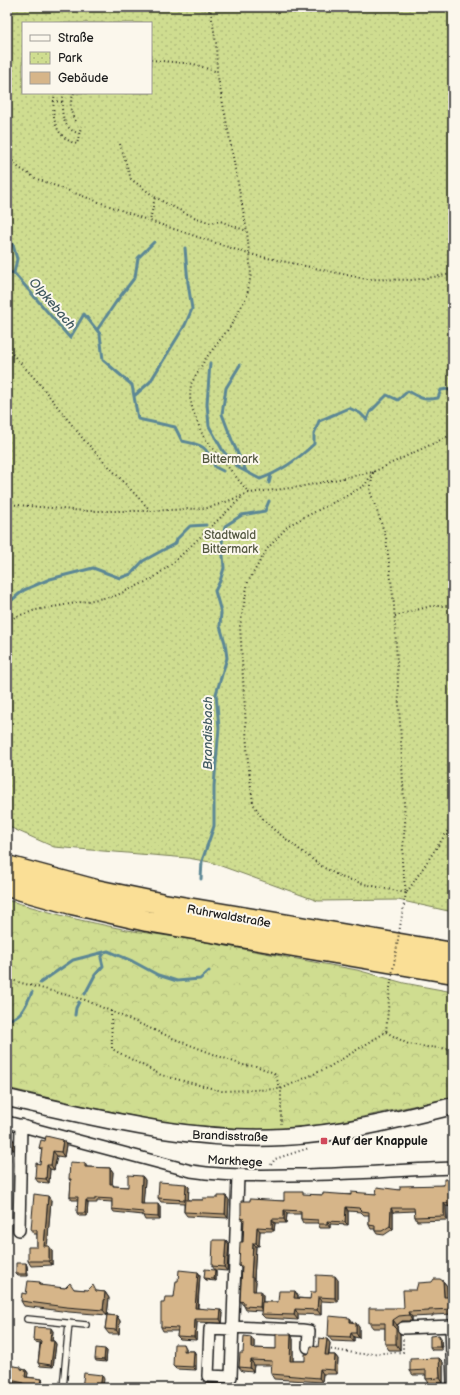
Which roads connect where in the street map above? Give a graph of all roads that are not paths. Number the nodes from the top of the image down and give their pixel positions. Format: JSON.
{"nodes":[{"id":1,"x":7,"y":866,"type":"edge"},
{"id":2,"x":7,"y":886,"type":"edge"},
{"id":3,"x":453,"y":953,"type":"edge"},
{"id":4,"x":453,"y":973,"type":"edge"},
{"id":5,"x":7,"y":1098,"type":"edge"},
{"id":6,"x":453,"y":1106,"type":"edge"},
{"id":7,"x":7,"y":1122,"type":"edge"},
{"id":8,"x":21,"y":1125,"type":"junction"},
{"id":9,"x":453,"y":1168,"type":"edge"},
{"id":10,"x":238,"y":1176,"type":"junction"},
{"id":11,"x":20,"y":1230,"type":"dead end"},
{"id":12,"x":27,"y":1319,"type":"dead end"},
{"id":13,"x":69,"y":1323,"type":"junction"},
{"id":14,"x":86,"y":1325,"type":"dead end"},
{"id":15,"x":403,"y":1328,"type":"road end"},
{"id":16,"x":232,"y":1329,"type":"junction"},
{"id":17,"x":308,"y":1347,"type":"road end"},
{"id":18,"x":453,"y":1384,"type":"edge"},
{"id":19,"x":63,"y":1388,"type":"edge"}],
"edges":[{"from":1,"to":3,"type":"highway","name":"Ruhrwaldstraße"},
{"from":2,"to":4,"type":"highway"},
{"from":5,"to":6,"type":"street","name":"Brandisstraße"},
{"from":7,"to":8,"type":"street","name":"Markhege"},
{"from":8,"to":10,"type":"street","name":"Markhege"},
{"from":8,"to":11,"type":"street"},
{"from":9,"to":10,"type":"street","name":"Markhege"},
{"from":10,"to":16,"type":"street"},
{"from":12,"to":13,"type":"lane"},
{"from":13,"to":14,"type":"lane"},
{"from":13,"to":19,"type":"lane"},
{"from":15,"to":18,"type":"street"},
{"from":16,"to":16,"type":"street"},
{"from":16,"to":17,"type":"street"}]}
